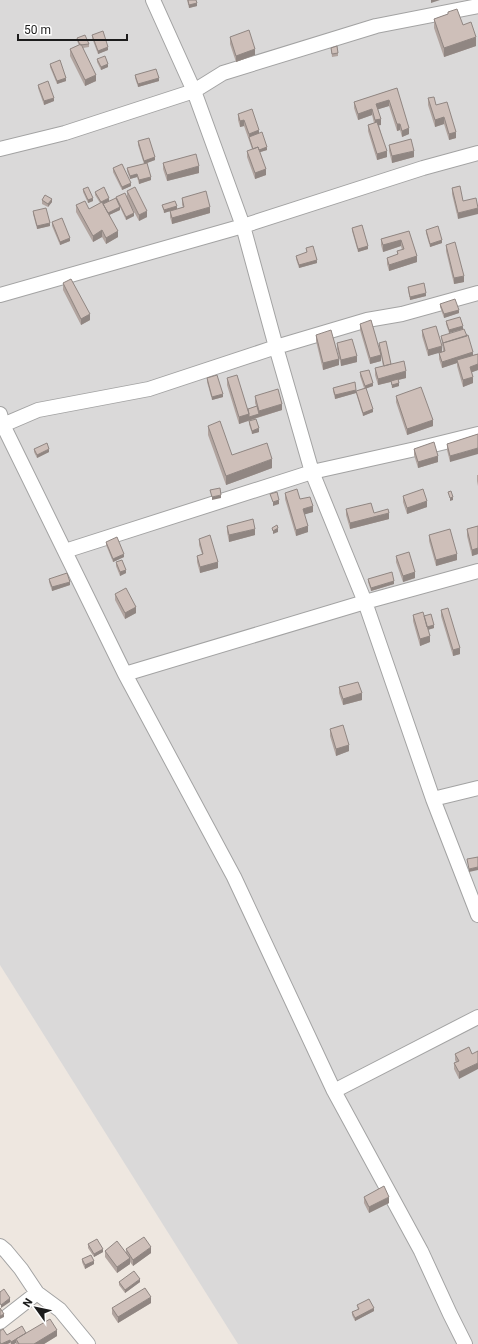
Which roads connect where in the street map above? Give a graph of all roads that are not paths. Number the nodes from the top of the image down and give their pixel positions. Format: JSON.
{"nodes":[{"id":1,"x":153,"y":0,"type":"edge"},
{"id":2,"x":478,"y":6,"type":"edge"},
{"id":3,"x":194,"y":91,"type":"junction"},
{"id":4,"x":0,"y":149,"type":"edge"},
{"id":5,"x":478,"y":153,"type":"edge"},
{"id":6,"x":243,"y":226,"type":"junction"},
{"id":7,"x":478,"y":293,"type":"edge"},
{"id":8,"x":0,"y":295,"type":"edge"},
{"id":9,"x":276,"y":347,"type":"junction"},
{"id":10,"x":2,"y":419,"type":"edge"},
{"id":11,"x":478,"y":434,"type":"edge"},
{"id":12,"x":312,"y":472,"type":"junction"},
{"id":13,"x":65,"y":551,"type":"junction"},
{"id":14,"x":478,"y":571,"type":"edge"},
{"id":15,"x":366,"y":602,"type":"junction"},
{"id":16,"x":125,"y":674,"type":"junction"},
{"id":17,"x":478,"y":788,"type":"edge"},
{"id":18,"x":433,"y":799,"type":"junction"},
{"id":19,"x":478,"y":915,"type":"edge"},
{"id":20,"x":478,"y":1017,"type":"edge"},
{"id":21,"x":334,"y":1091,"type":"junction"},
{"id":22,"x":0,"y":1246,"type":"edge"},
{"id":23,"x":37,"y":1293,"type":"junction"},
{"id":24,"x":0,"y":1322,"type":"edge"},
{"id":25,"x":88,"y":1344,"type":"edge"},
{"id":26,"x":465,"y":1344,"type":"edge"}],
"edges":[{"from":1,"to":3,"type":"street"},
{"from":2,"to":3,"type":"street"},
{"from":3,"to":4,"type":"street"},
{"from":3,"to":6,"type":"street"},
{"from":5,"to":6,"type":"street"},
{"from":6,"to":8,"type":"street"},
{"from":6,"to":9,"type":"street"},
{"from":7,"to":9,"type":"street"},
{"from":9,"to":10,"type":"street"},
{"from":9,"to":12,"type":"street"},
{"from":10,"to":13,"type":"street"},
{"from":11,"to":12,"type":"street"},
{"from":12,"to":13,"type":"street"},
{"from":12,"to":15,"type":"street"},
{"from":13,"to":16,"type":"street"},
{"from":14,"to":15,"type":"street"},
{"from":15,"to":16,"type":"street"},
{"from":15,"to":18,"type":"street"},
{"from":16,"to":21,"type":"street"},
{"from":17,"to":18,"type":"street"},
{"from":18,"to":19,"type":"street"},
{"from":20,"to":21,"type":"street"},
{"from":21,"to":26,"type":"street"},
{"from":22,"to":23,"type":"street"},
{"from":23,"to":24,"type":"street"},
{"from":23,"to":25,"type":"street"}]}
